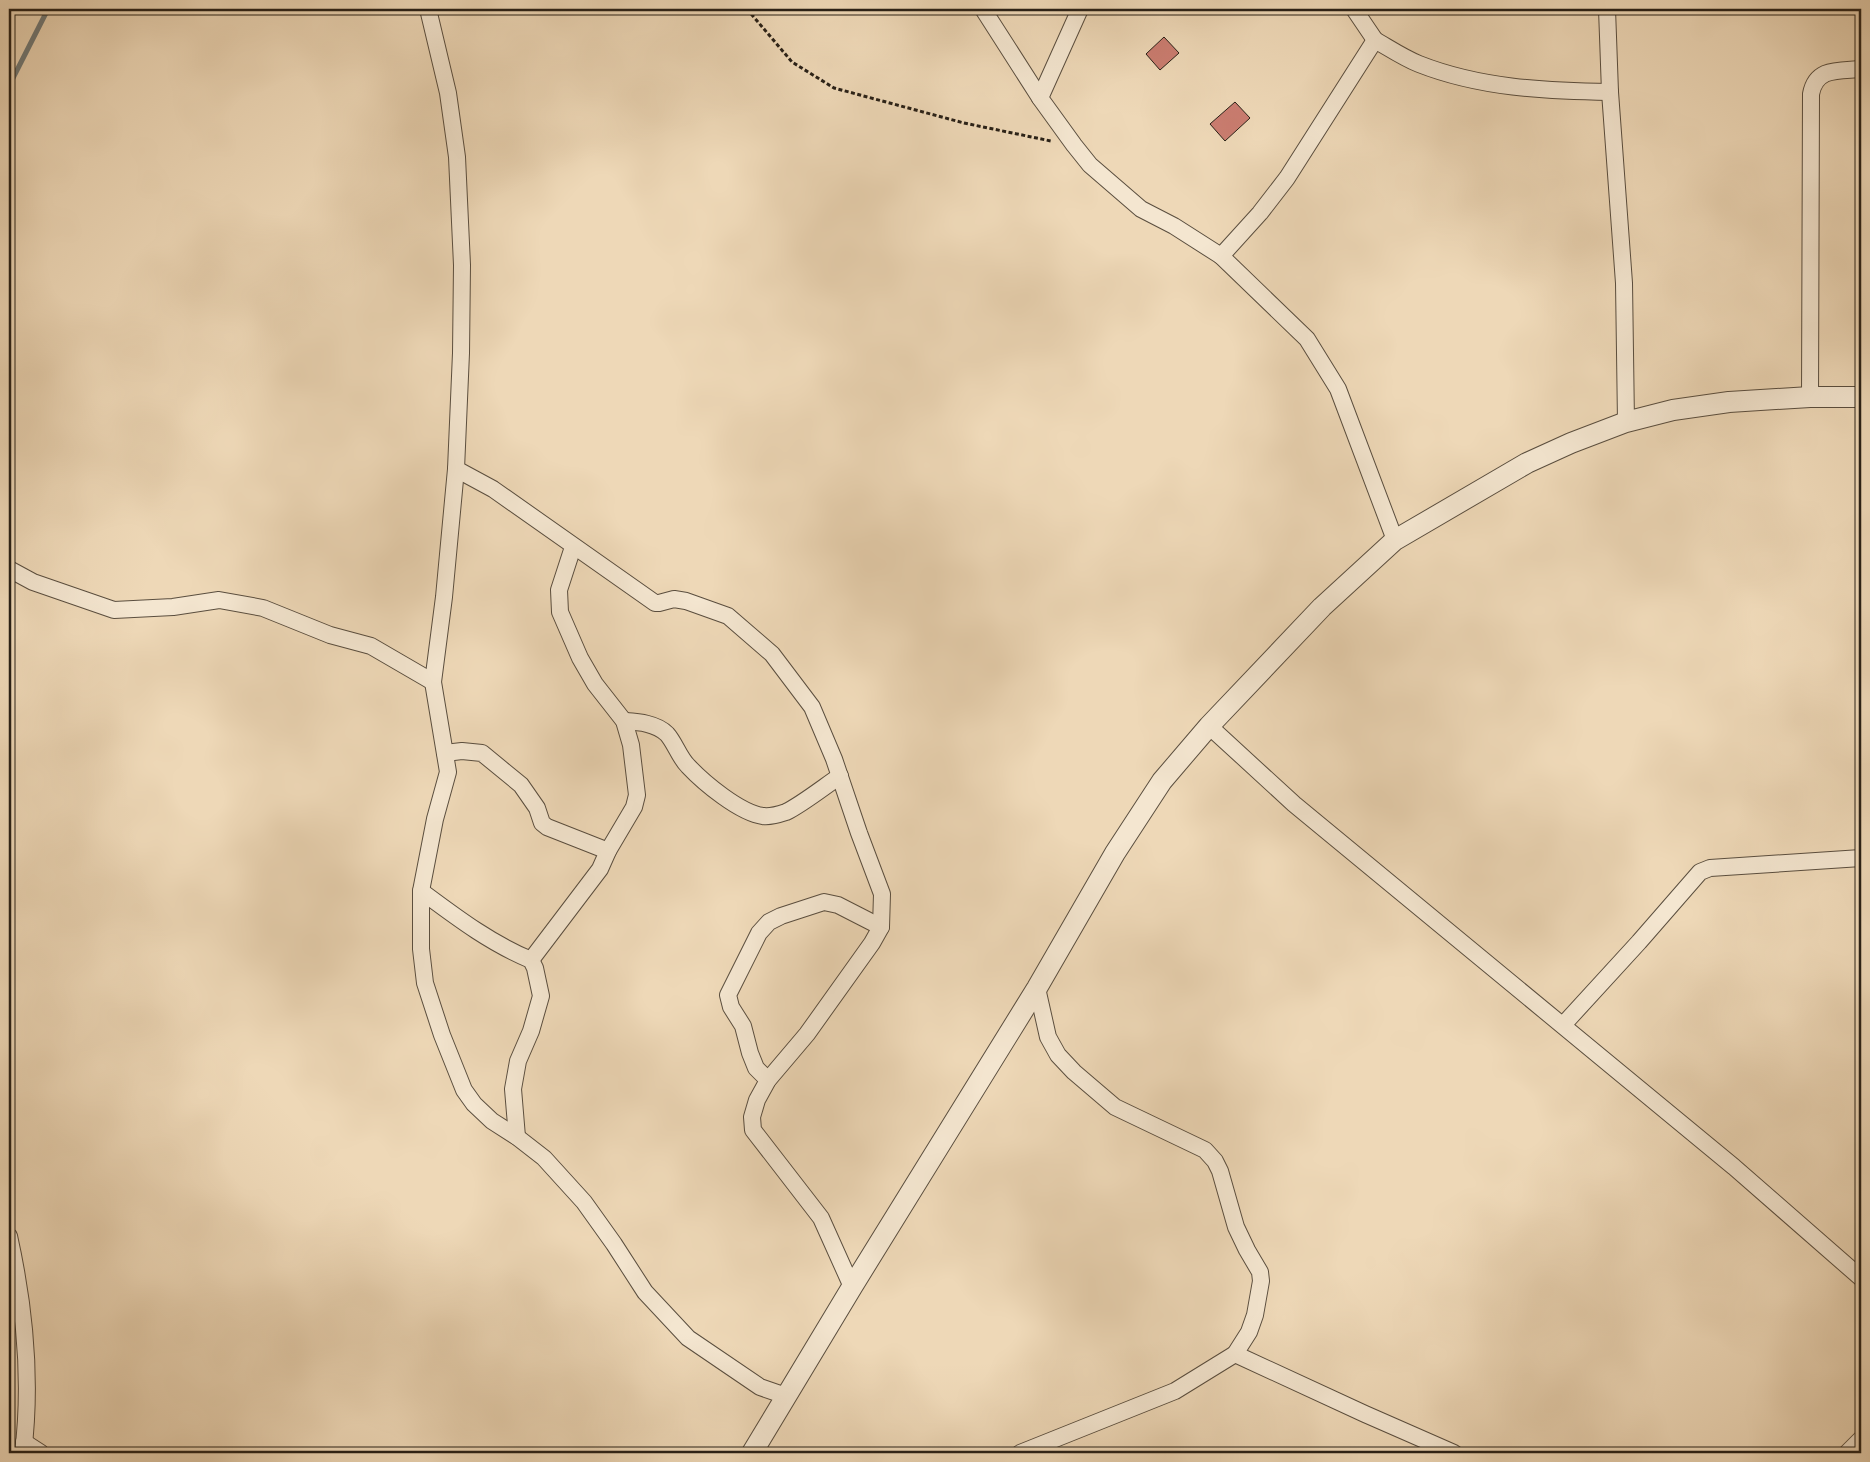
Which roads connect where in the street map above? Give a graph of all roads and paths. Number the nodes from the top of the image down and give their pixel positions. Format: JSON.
{"nodes":[{"id":1,"x":428,"y":9,"type":"edge"},
{"id":2,"x":747,"y":9,"type":"edge"},
{"id":3,"x":983,"y":9,"type":"edge"},
{"id":4,"x":1080,"y":9,"type":"edge"},
{"id":5,"x":1354,"y":9,"type":"edge"},
{"id":6,"x":1607,"y":9,"type":"edge"},
{"id":7,"x":1375,"y":40,"type":"junction"},
{"id":8,"x":1861,"y":69,"type":"edge"},
{"id":9,"x":1610,"y":92,"type":"junction"},
{"id":10,"x":1040,"y":98,"type":"junction"},
{"id":11,"x":1074,"y":145,"type":"junction"},
{"id":12,"x":1221,"y":256,"type":"junction"},
{"id":13,"x":1810,"y":397,"type":"junction"},
{"id":14,"x":1861,"y":397,"type":"edge"},
{"id":15,"x":1626,"y":422,"type":"junction"},
{"id":16,"x":456,"y":469,"type":"junction"},
{"id":17,"x":1395,"y":540,"type":"junction"},
{"id":18,"x":573,"y":546,"type":"junction"},
{"id":19,"x":9,"y":569,"type":"edge"},
{"id":20,"x":433,"y":682,"type":"junction"},
{"id":21,"x":624,"y":721,"type":"junction"},
{"id":22,"x":1209,"y":726,"type":"junction"},
{"id":23,"x":445,"y":753,"type":"junction"},
{"id":24,"x":840,"y":776,"type":"junction"},
{"id":25,"x":608,"y":851,"type":"junction"},
{"id":26,"x":1861,"y":858,"type":"edge"},
{"id":27,"x":420,"y":891,"type":"junction"},
{"id":28,"x":881,"y":927,"type":"junction"},
{"id":29,"x":531,"y":960,"type":"junction"},
{"id":30,"x":1037,"y":988,"type":"junction"},
{"id":31,"x":1563,"y":1025,"type":"junction"},
{"id":32,"x":768,"y":1080,"type":"junction"},
{"id":33,"x":517,"y":1137,"type":"junction"},
{"id":34,"x":9,"y":1236,"type":"edge"},
{"id":35,"x":1861,"y":1278,"type":"edge"},
{"id":36,"x":852,"y":1287,"type":"junction"},
{"id":37,"x":1235,"y":1354,"type":"junction"},
{"id":38,"x":786,"y":1396,"type":"junction"},
{"id":39,"x":1861,"y":1439,"type":"edge"},
{"id":40,"x":23,"y":1447,"type":"edge"},
{"id":41,"x":41,"y":1453,"type":"edge"},
{"id":42,"x":752,"y":1453,"type":"edge"},
{"id":43,"x":1020,"y":1453,"type":"edge"},
{"id":44,"x":1454,"y":1453,"type":"edge"},
{"id":45,"x":1847,"y":1453,"type":"edge"}],
"edges":[{"from":1,"to":16,"type":"street"},
{"from":2,"to":11,"type":"path"},
{"from":3,"to":10,"type":"street"},
{"from":4,"to":10,"type":"street"},
{"from":5,"to":7,"type":"street"},
{"from":6,"to":9,"type":"street"},
{"from":7,"to":9,"type":"street"},
{"from":7,"to":12,"type":"street"},
{"from":8,"to":13,"type":"street"},
{"from":9,"to":15,"type":"street"},
{"from":10,"to":11,"type":"street"},
{"from":11,"to":12,"type":"street"},
{"from":12,"to":17,"type":"street"},
{"from":13,"to":14,"type":"street"},
{"from":13,"to":15,"type":"street"},
{"from":15,"to":17,"type":"street"},
{"from":16,"to":18,"type":"street"},
{"from":16,"to":20,"type":"street"},
{"from":17,"to":22,"type":"street"},
{"from":18,"to":21,"type":"street"},
{"from":18,"to":24,"type":"street"},
{"from":19,"to":20,"type":"street"},
{"from":20,"to":23,"type":"street"},
{"from":21,"to":24,"type":"street"},
{"from":21,"to":25,"type":"street"},
{"from":22,"to":30,"type":"street"},
{"from":22,"to":31,"type":"street"},
{"from":23,"to":25,"type":"street"},
{"from":23,"to":27,"type":"street"},
{"from":24,"to":28,"type":"street"},
{"from":25,"to":29,"type":"street"},
{"from":26,"to":31,"type":"street"},
{"from":27,"to":29,"type":"street"},
{"from":27,"to":33,"type":"street"},
{"from":28,"to":32,"type":"street"},
{"from":28,"to":32,"type":"street"},
{"from":29,"to":33,"type":"street"},
{"from":30,"to":36,"type":"street"},
{"from":30,"to":37,"type":"street"},
{"from":31,"to":35,"type":"street"},
{"from":32,"to":36,"type":"street"},
{"from":33,"to":38,"type":"street"},
{"from":34,"to":40,"type":"street"},
{"from":36,"to":38,"type":"street"},
{"from":37,"to":43,"type":"street"},
{"from":37,"to":44,"type":"street"},
{"from":38,"to":42,"type":"street"},
{"from":39,"to":45,"type":"street"},
{"from":40,"to":41,"type":"street"}]}
